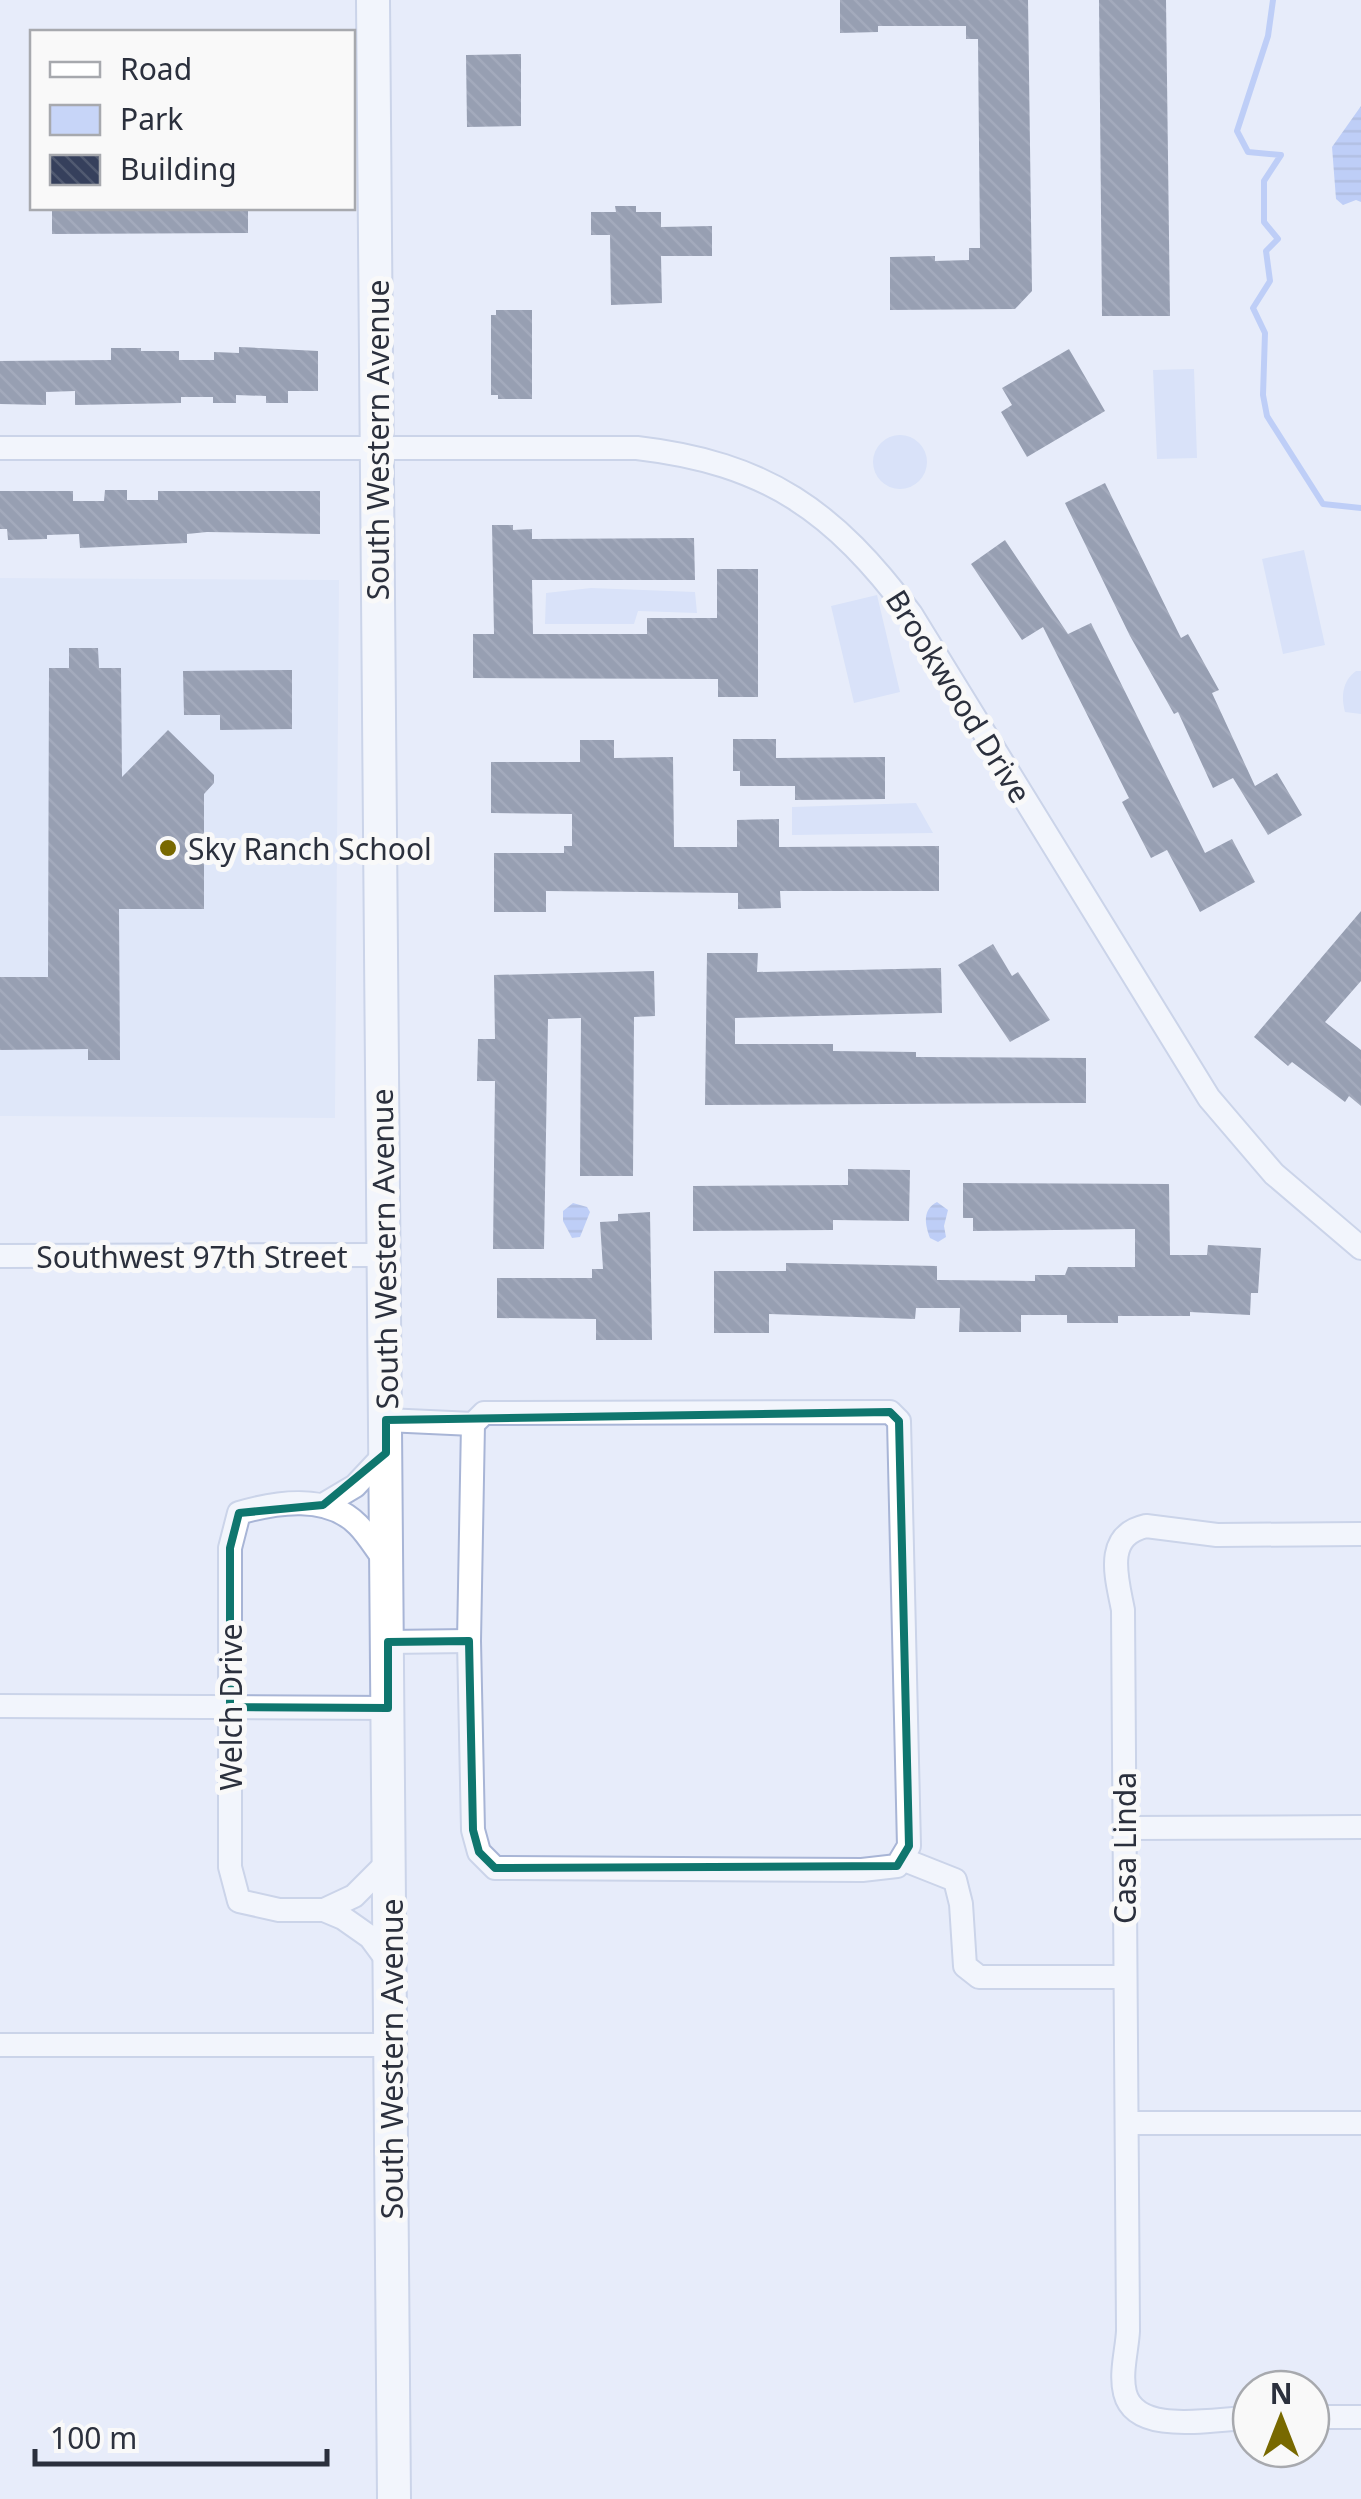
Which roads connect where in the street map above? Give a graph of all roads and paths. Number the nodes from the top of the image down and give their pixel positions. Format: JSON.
{"nodes":[{"id":1,"x":373,"y":0,"type":"edge"},
{"id":2,"x":0,"y":448,"type":"edge"},
{"id":3,"x":377,"y":448,"type":"junction"},
{"id":4,"x":1359,"y":1243,"type":"edge"},
{"id":5,"x":384,"y":1255,"type":"junction"},
{"id":6,"x":0,"y":1256,"type":"edge"},
{"id":7,"x":386,"y":1420,"type":"junction"},
{"id":8,"x":473,"y":1424,"type":"junction"},
{"id":9,"x":386,"y":1454,"type":"junction"},
{"id":10,"x":323,"y":1505,"type":"junction"},
{"id":11,"x":1361,"y":1534,"type":"edge"},
{"id":12,"x":387,"y":1563,"type":"junction"},
{"id":13,"x":469,"y":1641,"type":"junction"},
{"id":14,"x":388,"y":1642,"type":"junction"},
{"id":15,"x":0,"y":1706,"type":"edge"},
{"id":16,"x":230,"y":1707,"type":"junction"},
{"id":17,"x":388,"y":1708,"type":"junction"},
{"id":18,"x":1361,"y":1827,"type":"edge"},
{"id":19,"x":1125,"y":1828,"type":"junction"},
{"id":20,"x":902,"y":1859,"type":"junction"},
{"id":21,"x":390,"y":1861,"type":"junction"},
{"id":22,"x":324,"y":1910,"type":"junction"},
{"id":23,"x":390,"y":1964,"type":"junction"},
{"id":24,"x":1124,"y":1977,"type":"junction"},
{"id":25,"x":0,"y":2045,"type":"edge"},
{"id":26,"x":391,"y":2045,"type":"junction"},
{"id":27,"x":1127,"y":2123,"type":"junction"},
{"id":28,"x":1361,"y":2123,"type":"edge"},
{"id":29,"x":1361,"y":2417,"type":"edge"},
{"id":30,"x":1231,"y":2418,"type":"edge"},
{"id":31,"x":1331,"y":2418,"type":"edge"},
{"id":32,"x":394,"y":2499,"type":"edge"}],
"edges":[{"from":1,"to":3,"type":"main road","name":"South Western Avenue"},
{"from":2,"to":3,"type":"street","name":"Brookwood Drive"},
{"from":3,"to":4,"type":"street","name":"Brookwood Drive"},
{"from":3,"to":5,"type":"main road","name":"South Western Avenue"},
{"from":5,"to":6,"type":"street","name":"Southwest 97th Street"},
{"from":5,"to":7,"type":"main road","name":"South Western Avenue"},
{"from":7,"to":8,"type":"street"},
{"from":7,"to":9,"type":"main road","name":"South Western Avenue"},
{"from":8,"to":13,"type":"street"},
{"from":8,"to":20,"type":"street"},
{"from":9,"to":10,"type":"street"},
{"from":9,"to":12,"type":"main road","name":"South Western Avenue"},
{"from":10,"to":12,"type":"street"},
{"from":10,"to":16,"type":"street","name":"Welch Drive"},
{"from":11,"to":19,"type":"street","name":"Casa Linda"},
{"from":12,"to":14,"type":"main road","name":"South Western Avenue"},
{"from":13,"to":14,"type":"street"},
{"from":13,"to":20,"type":"street"},
{"from":14,"to":17,"type":"main road","name":"South Western Avenue"},
{"from":15,"to":16,"type":"street"},
{"from":16,"to":17,"type":"street"},
{"from":16,"to":22,"type":"street","name":"Welch Drive"},
{"from":17,"to":21,"type":"main road","name":"South Western Avenue"},
{"from":18,"to":19,"type":"street"},
{"from":19,"to":24,"type":"street","name":"Casa Linda"},
{"from":20,"to":24,"type":"street"},
{"from":21,"to":22,"type":"street"},
{"from":21,"to":23,"type":"main road","name":"South Western Avenue"},
{"from":22,"to":23,"type":"street","name":"Welch Drive"},
{"from":23,"to":26,"type":"main road","name":"South Western Avenue"},
{"from":24,"to":27,"type":"street","name":"Casa Linda"},
{"from":25,"to":26,"type":"street"},
{"from":26,"to":32,"type":"main road","name":"South Western Avenue"},
{"from":27,"to":28,"type":"street"},
{"from":27,"to":30,"type":"street","name":"Casa Linda"},
{"from":29,"to":31,"type":"street"}]}
